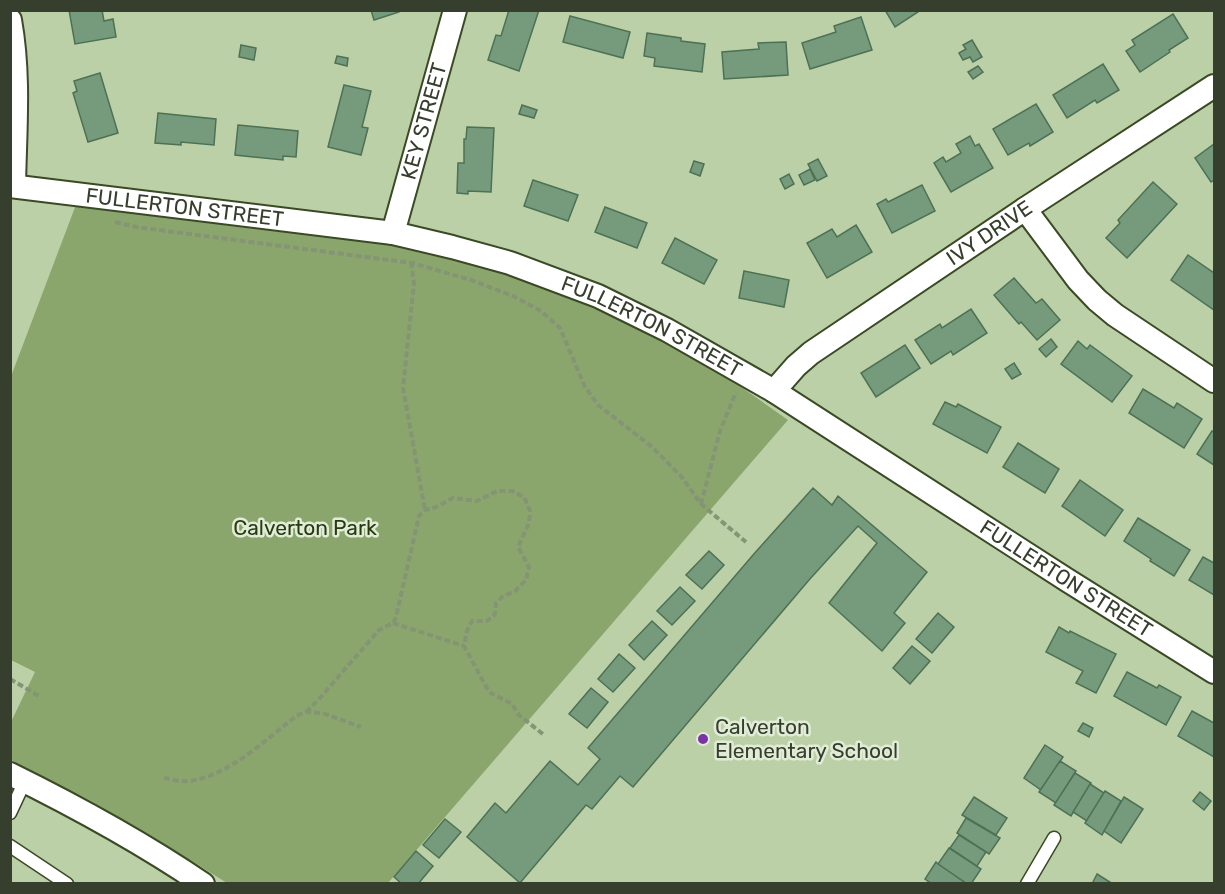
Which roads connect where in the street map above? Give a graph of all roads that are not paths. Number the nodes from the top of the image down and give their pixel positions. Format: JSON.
{"nodes":[{"id":1,"x":455,"y":10,"type":"edge"},
{"id":2,"x":10,"y":20,"type":"edge"},
{"id":3,"x":1215,"y":86,"type":"edge"},
{"id":4,"x":12,"y":186,"type":"edge"},
{"id":5,"x":1025,"y":209,"type":"junction"},
{"id":6,"x":393,"y":233,"type":"junction"},
{"id":7,"x":1215,"y":381,"type":"edge"},
{"id":8,"x":774,"y":391,"type":"junction"},
{"id":9,"x":1215,"y":672,"type":"edge"},
{"id":10,"x":18,"y":778,"type":"edge"},
{"id":11,"x":10,"y":813,"type":"edge"},
{"id":12,"x":1054,"y":838,"type":"dead end"},
{"id":13,"x":10,"y":846,"type":"edge"},
{"id":14,"x":67,"y":884,"type":"edge"},
{"id":15,"x":203,"y":884,"type":"edge"},
{"id":16,"x":1027,"y":884,"type":"edge"}],
"edges":[{"from":1,"to":6,"type":"street","name":"KEY STREET"},
{"from":2,"to":4,"type":"street"},
{"from":3,"to":5,"type":"street","name":"IVY DRIVE"},
{"from":4,"to":6,"type":"street","name":"FULLERTON STREET"},
{"from":5,"to":7,"type":"street"},
{"from":5,"to":8,"type":"street","name":"IVY DRIVE"},
{"from":6,"to":8,"type":"street","name":"FULLERTON STREET"},
{"from":8,"to":9,"type":"street","name":"FULLERTON STREET"},
{"from":10,"to":11,"type":"lane"},
{"from":10,"to":15,"type":"street"},
{"from":12,"to":16,"type":"lane"},
{"from":13,"to":14,"type":"lane"}]}
